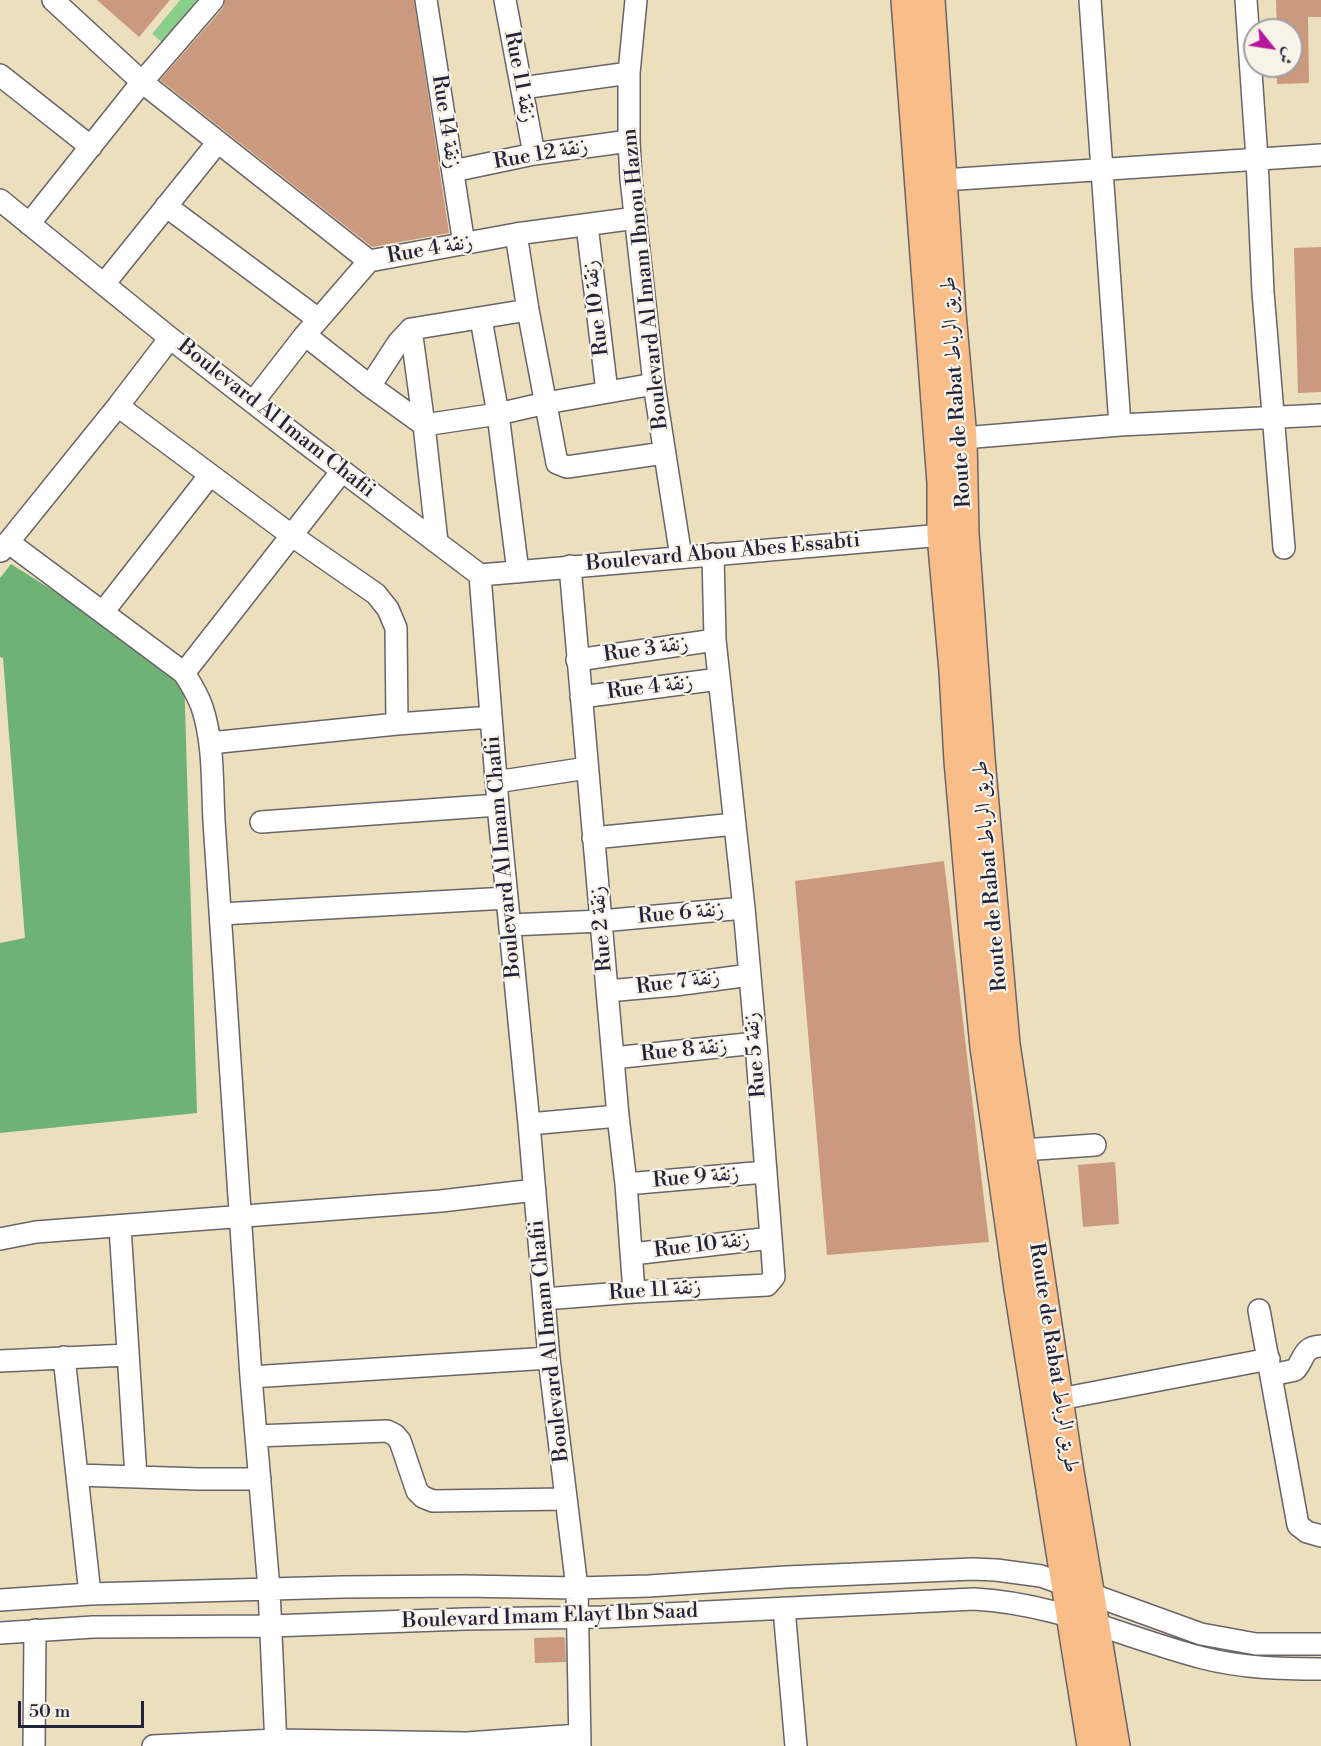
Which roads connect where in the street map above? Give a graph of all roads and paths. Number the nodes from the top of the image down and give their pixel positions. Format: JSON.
{"nodes":[{"id":1,"x":53,"y":0,"type":"edge"},
{"id":2,"x":213,"y":0,"type":"edge"},
{"id":3,"x":426,"y":0,"type":"edge"},
{"id":4,"x":505,"y":0,"type":"edge"},
{"id":5,"x":636,"y":0,"type":"edge"},
{"id":6,"x":904,"y":0,"type":"edge"},
{"id":7,"x":931,"y":0,"type":"edge"},
{"id":8,"x":1090,"y":0,"type":"edge"},
{"id":9,"x":1246,"y":0,"type":"edge"},
{"id":10,"x":629,"y":73,"type":"junction"},
{"id":11,"x":0,"y":75,"type":"edge"},
{"id":12,"x":142,"y":81,"type":"junction"},
{"id":13,"x":522,"y":88,"type":"junction"},
{"id":14,"x":218,"y":141,"type":"junction"},
{"id":15,"x":629,"y":141,"type":"junction"},
{"id":16,"x":91,"y":147,"type":"junction"},
{"id":17,"x":534,"y":154,"type":"junction"},
{"id":18,"x":1321,"y":155,"type":"edge"},
{"id":19,"x":1257,"y":159,"type":"junction"},
{"id":20,"x":1102,"y":170,"type":"junction"},
{"id":21,"x":453,"y":171,"type":"junction"},
{"id":22,"x":943,"y":180,"type":"junction"},
{"id":23,"x":0,"y":200,"type":"edge"},
{"id":24,"x":166,"y":206,"type":"junction"},
{"id":25,"x":636,"y":218,"type":"junction"},
{"id":26,"x":29,"y":224,"type":"junction"},
{"id":27,"x":587,"y":225,"type":"junction"},
{"id":28,"x":516,"y":234,"type":"junction"},
{"id":29,"x":464,"y":244,"type":"junction"},
{"id":30,"x":369,"y":261,"type":"junction"},
{"id":31,"x":104,"y":284,"type":"junction"},
{"id":32,"x":528,"y":310,"type":"junction"},
{"id":33,"x":481,"y":319,"type":"junction"},
{"id":34,"x":312,"y":327,"type":"junction"},
{"id":35,"x":411,"y":329,"type":"junction"},
{"id":36,"x":170,"y":338,"type":"junction"},
{"id":37,"x":654,"y":384,"type":"junction"},
{"id":38,"x":370,"y":386,"type":"junction"},
{"id":39,"x":607,"y":392,"type":"junction"},
{"id":40,"x":253,"y":402,"type":"junction"},
{"id":41,"x":546,"y":403,"type":"junction"},
{"id":42,"x":118,"y":406,"type":"junction"},
{"id":43,"x":498,"y":414,"type":"junction"},
{"id":44,"x":1321,"y":415,"type":"edge"},
{"id":45,"x":1273,"y":417,"type":"junction"},
{"id":46,"x":424,"y":425,"type":"junction"},
{"id":47,"x":1120,"y":425,"type":"junction"},
{"id":48,"x":963,"y":438,"type":"junction"},
{"id":49,"x":664,"y":453,"type":"junction"},
{"id":50,"x":342,"y":471,"type":"junction"},
{"id":51,"x":210,"y":475,"type":"junction"},
{"id":52,"x":953,"y":534,"type":"junction"},
{"id":53,"x":291,"y":535,"type":"junction"},
{"id":54,"x":437,"y":542,"type":"junction"},
{"id":55,"x":4,"y":547,"type":"edge"},
{"id":56,"x":1284,"y":548,"type":"dead end"},
{"id":57,"x":714,"y":554,"type":"junction"},
{"id":58,"x":681,"y":557,"type":"junction"},
{"id":59,"x":570,"y":566,"type":"junction"},
{"id":60,"x":518,"y":572,"type":"junction"},
{"id":61,"x":480,"y":575,"type":"junction"},
{"id":62,"x":103,"y":612,"type":"junction"},
{"id":63,"x":715,"y":640,"type":"junction"},
{"id":64,"x":577,"y":660,"type":"junction"},
{"id":65,"x":184,"y":673,"type":"junction"},
{"id":66,"x":719,"y":679,"type":"junction"},
{"id":67,"x":582,"y":697,"type":"junction"},
{"id":68,"x":491,"y":717,"type":"junction"},
{"id":69,"x":397,"y":724,"type":"junction"},
{"id":70,"x":210,"y":743,"type":"junction"},
{"id":71,"x":587,"y":768,"type":"junction"},
{"id":72,"x":496,"y":782,"type":"junction"},
{"id":73,"x":498,"y":805,"type":"junction"},
{"id":74,"x":261,"y":822,"type":"dead end"},
{"id":75,"x":735,"y":824,"type":"junction"},
{"id":76,"x":593,"y":838,"type":"junction"},
{"id":77,"x":507,"y":898,"type":"junction"},
{"id":78,"x":744,"y":908,"type":"junction"},
{"id":79,"x":221,"y":914,"type":"junction"},
{"id":80,"x":602,"y":921,"type":"junction"},
{"id":81,"x":510,"y":925,"type":"junction"},
{"id":82,"x":750,"y":975,"type":"junction"},
{"id":83,"x":607,"y":991,"type":"junction"},
{"id":84,"x":756,"y":1043,"type":"junction"},
{"id":85,"x":613,"y":1058,"type":"junction"},
{"id":86,"x":618,"y":1116,"type":"junction"},
{"id":87,"x":529,"y":1124,"type":"junction"},
{"id":88,"x":1095,"y":1145,"type":"dead end"},
{"id":89,"x":1022,"y":1150,"type":"junction"},
{"id":90,"x":765,"y":1172,"type":"junction"},
{"id":91,"x":626,"y":1184,"type":"junction"},
{"id":92,"x":535,"y":1190,"type":"junction"},
{"id":93,"x":240,"y":1217,"type":"junction"},
{"id":94,"x":120,"y":1227,"type":"junction"},
{"id":95,"x":771,"y":1238,"type":"junction"},
{"id":96,"x":0,"y":1239,"type":"edge"},
{"id":97,"x":632,"y":1254,"type":"junction"},
{"id":98,"x":767,"y":1285,"type":"joint"},
{"id":99,"x":634,"y":1292,"type":"junction"},
{"id":100,"x":544,"y":1299,"type":"junction"},
{"id":101,"x":1259,"y":1310,"type":"dead end"},
{"id":102,"x":1321,"y":1346,"type":"edge"},
{"id":103,"x":127,"y":1355,"type":"junction"},
{"id":104,"x":64,"y":1357,"type":"junction"},
{"id":105,"x":549,"y":1358,"type":"junction"},
{"id":106,"x":0,"y":1361,"type":"edge"},
{"id":107,"x":1271,"y":1367,"type":"junction"},
{"id":108,"x":251,"y":1377,"type":"junction"},
{"id":109,"x":1060,"y":1399,"type":"junction"},
{"id":110,"x":256,"y":1436,"type":"junction"},
{"id":111,"x":77,"y":1475,"type":"junction"},
{"id":112,"x":136,"y":1478,"type":"junction"},
{"id":113,"x":260,"y":1479,"type":"junction"},
{"id":114,"x":565,"y":1499,"type":"junction"},
{"id":115,"x":1321,"y":1536,"type":"edge"},
{"id":116,"x":1064,"y":1584,"type":"junction"},
{"id":117,"x":577,"y":1588,"type":"junction"},
{"id":118,"x":269,"y":1589,"type":"junction"},
{"id":119,"x":1092,"y":1593,"type":"junction"},
{"id":120,"x":90,"y":1594,"type":"junction"},
{"id":121,"x":0,"y":1600,"type":"edge"},
{"id":122,"x":784,"y":1609,"type":"junction"},
{"id":123,"x":1070,"y":1615,"type":"junction"},
{"id":124,"x":578,"y":1617,"type":"junction"},
{"id":125,"x":1096,"y":1623,"type":"junction"},
{"id":126,"x":271,"y":1626,"type":"junction"},
{"id":127,"x":35,"y":1630,"type":"junction"},
{"id":128,"x":0,"y":1633,"type":"edge"},
{"id":129,"x":1321,"y":1644,"type":"edge"},
{"id":130,"x":1321,"y":1669,"type":"edge"},
{"id":131,"x":580,"y":1741,"type":"edge"},
{"id":132,"x":275,"y":1743,"type":"edge"},
{"id":133,"x":467,"y":1744,"type":"edge"},
{"id":134,"x":34,"y":1746,"type":"edge"},
{"id":135,"x":153,"y":1746,"type":"edge"},
{"id":136,"x":796,"y":1746,"type":"edge"},
{"id":137,"x":1091,"y":1746,"type":"edge"},
{"id":138,"x":1116,"y":1746,"type":"edge"}],
"edges":[{"from":1,"to":12,"type":"street"},
{"from":2,"to":12,"type":"street"},
{"from":3,"to":21,"type":"street","name":"Rue 14 زنقة"},
{"from":4,"to":13,"type":"street","name":"Rue 11 زنقة"},
{"from":5,"to":10,"type":"street","name":"Boulevard Al Imam Ibnou Hazm"},
{"from":6,"to":52,"type":"main road","name":"Route de Rabat طريق الرباط"},
{"from":7,"to":22,"type":"main road","name":"Route de Rabat طريق الرباط"},
{"from":8,"to":20,"type":"street"},
{"from":9,"to":19,"type":"street"},
{"from":10,"to":13,"type":"street"},
{"from":10,"to":15,"type":"street","name":"Boulevard Al Imam Ibnou Hazm"},
{"from":11,"to":16,"type":"street"},
{"from":12,"to":14,"type":"street"},
{"from":12,"to":16,"type":"street"},
{"from":13,"to":17,"type":"street","name":"Rue 11 زنقة"},
{"from":14,"to":24,"type":"street"},
{"from":14,"to":30,"type":"street"},
{"from":15,"to":17,"type":"street","name":"Rue 12 زنقة"},
{"from":15,"to":25,"type":"street","name":"Boulevard Al Imam Ibnou Hazm"},
{"from":16,"to":26,"type":"street"},
{"from":17,"to":21,"type":"street","name":"Rue 12 زنقة"},
{"from":18,"to":19,"type":"street"},
{"from":19,"to":20,"type":"street"},
{"from":19,"to":45,"type":"street"},
{"from":20,"to":22,"type":"street"},
{"from":20,"to":47,"type":"street"},
{"from":21,"to":29,"type":"street","name":"Rue 14 زنقة"},
{"from":22,"to":48,"type":"main road","name":"Route de Rabat طريق الرباط"},
{"from":23,"to":26,"type":"street","name":"Boulevard Al Imam Chafii"},
{"from":24,"to":31,"type":"street"},
{"from":24,"to":34,"type":"street"},
{"from":25,"to":27,"type":"street","name":"Rue 4 زنقة"},
{"from":25,"to":37,"type":"street","name":"Boulevard Al Imam Ibnou Hazm"},
{"from":26,"to":31,"type":"street","name":"Boulevard Al Imam Chafii"},
{"from":27,"to":28,"type":"street","name":"Rue 4 زنقة"},
{"from":27,"to":39,"type":"street","name":"Rue 10 زنقة"},
{"from":28,"to":29,"type":"street","name":"Rue 4 زنقة"},
{"from":28,"to":32,"type":"street"},
{"from":29,"to":30,"type":"street","name":"Rue 4 زنقة"},
{"from":30,"to":34,"type":"street","name":"Rue 4 زنقة"},
{"from":31,"to":36,"type":"street","name":"Boulevard Al Imam Chafii"},
{"from":32,"to":33,"type":"street"},
{"from":32,"to":41,"type":"street"},
{"from":33,"to":35,"type":"street"},
{"from":33,"to":43,"type":"street"},
{"from":34,"to":38,"type":"street"},
{"from":34,"to":40,"type":"street","name":"Rue 4 زنقة"},
{"from":35,"to":38,"type":"street"},
{"from":35,"to":46,"type":"street"},
{"from":36,"to":40,"type":"street","name":"Boulevard Al Imam Chafii"},
{"from":36,"to":42,"type":"street"},
{"from":37,"to":39,"type":"street"},
{"from":37,"to":49,"type":"street","name":"Boulevard Al Imam Ibnou Hazm"},
{"from":38,"to":46,"type":"street"},
{"from":39,"to":41,"type":"street"},
{"from":40,"to":50,"type":"street","name":"Boulevard Al Imam Chafii"},
{"from":41,"to":43,"type":"street"},
{"from":41,"to":49,"type":"street"},
{"from":42,"to":51,"type":"street"},
{"from":42,"to":55,"type":"street"},
{"from":43,"to":46,"type":"street"},
{"from":43,"to":60,"type":"street"},
{"from":44,"to":45,"type":"street"},
{"from":45,"to":47,"type":"street"},
{"from":45,"to":56,"type":"street"},
{"from":46,"to":54,"type":"street"},
{"from":47,"to":48,"type":"street"},
{"from":48,"to":52,"type":"main road","name":"Route de Rabat طريق الرباط"},
{"from":49,"to":58,"type":"street","name":"Boulevard Al Imam Ibnou Hazm"},
{"from":50,"to":53,"type":"street"},
{"from":50,"to":54,"type":"street","name":"Boulevard Al Imam Chafii"},
{"from":51,"to":53,"type":"street"},
{"from":51,"to":62,"type":"street"},
{"from":52,"to":57,"type":"street","name":"Boulevard Abou Abes Essabti"},
{"from":52,"to":89,"type":"main road","name":"Route de Rabat طريق الرباط"},
{"from":52,"to":116,"type":"main road","name":"Route de Rabat طريق الرباط"},
{"from":53,"to":65,"type":"street"},
{"from":53,"to":69,"type":"street"},
{"from":54,"to":61,"type":"street","name":"Boulevard Al Imam Chafii"},
{"from":55,"to":62,"type":"street"},
{"from":57,"to":58,"type":"street","name":"Boulevard Abou Abes Essabti"},
{"from":57,"to":63,"type":"street","name":"Rue 5 زنقة"},
{"from":58,"to":59,"type":"street","name":"Boulevard Abou Abes Essabti"},
{"from":59,"to":60,"type":"street","name":"Boulevard Abou Abes Essabti"},
{"from":59,"to":64,"type":"street","name":"Rue 2 زنقة"},
{"from":60,"to":61,"type":"street","name":"Boulevard Abou Abes Essabti"},
{"from":61,"to":68,"type":"street","name":"Boulevard Al Imam Chafii"},
{"from":62,"to":65,"type":"street"},
{"from":63,"to":64,"type":"street","name":"Rue 3 زنقة"},
{"from":63,"to":66,"type":"street","name":"Rue 5 زنقة"},
{"from":64,"to":67,"type":"street","name":"Rue 2 زنقة"},
{"from":65,"to":70,"type":"street"},
{"from":66,"to":67,"type":"street","name":"Rue 4 زنقة"},
{"from":66,"to":75,"type":"street","name":"Rue 5 زنقة"},
{"from":67,"to":71,"type":"street","name":"Rue 2 زنقة"},
{"from":68,"to":69,"type":"street"},
{"from":68,"to":72,"type":"street","name":"Boulevard Al Imam Chafii"},
{"from":69,"to":70,"type":"street"},
{"from":70,"to":79,"type":"street"},
{"from":71,"to":72,"type":"street"},
{"from":71,"to":76,"type":"street","name":"Rue 2 زنقة"},
{"from":72,"to":73,"type":"street","name":"Boulevard Al Imam Chafii"},
{"from":73,"to":74,"type":"street"},
{"from":73,"to":77,"type":"street","name":"Boulevard Al Imam Chafii"},
{"from":75,"to":76,"type":"street"},
{"from":75,"to":78,"type":"street","name":"Rue 5 زنقة"},
{"from":76,"to":80,"type":"street","name":"Rue 2 زنقة"},
{"from":77,"to":79,"type":"street"},
{"from":77,"to":81,"type":"street","name":"Boulevard Al Imam Chafii"},
{"from":78,"to":80,"type":"street","name":"Rue 6 زنقة"},
{"from":78,"to":82,"type":"street","name":"Rue 5 زنقة"},
{"from":79,"to":93,"type":"street"},
{"from":80,"to":81,"type":"street","name":"Rue 6 زنقة"},
{"from":80,"to":83,"type":"street","name":"Rue 2 زنقة"},
{"from":81,"to":87,"type":"street","name":"Boulevard Al Imam Chafii"},
{"from":82,"to":83,"type":"street","name":"Rue 7 زنقة"},
{"from":82,"to":84,"type":"street","name":"Rue 5 زنقة"},
{"from":83,"to":85,"type":"street","name":"Rue 2 زنقة"},
{"from":84,"to":85,"type":"street","name":"Rue 8 زنقة"},
{"from":84,"to":90,"type":"street","name":"Rue 5 زنقة"},
{"from":85,"to":86,"type":"street","name":"Rue 2 زنقة"},
{"from":86,"to":87,"type":"street"},
{"from":86,"to":91,"type":"street","name":"Rue 2 زنقة"},
{"from":87,"to":92,"type":"street","name":"Boulevard Al Imam Chafii"},
{"from":88,"to":89,"type":"street"},
{"from":89,"to":109,"type":"main road","name":"Route de Rabat طريق الرباط"},
{"from":90,"to":91,"type":"street","name":"Rue 9 زنقة"},
{"from":90,"to":95,"type":"street","name":"Rue 5 زنقة"},
{"from":91,"to":97,"type":"street","name":"Rue 2 زنقة"},
{"from":92,"to":93,"type":"street"},
{"from":92,"to":100,"type":"street","name":"Boulevard Al Imam Chafii"},
{"from":93,"to":94,"type":"street"},
{"from":93,"to":108,"type":"street"},
{"from":94,"to":96,"type":"street"},
{"from":94,"to":103,"type":"street"},
{"from":95,"to":97,"type":"street","name":"Rue 10 زنقة"},
{"from":95,"to":98,"type":"street","name":"Rue 5 زنقة"},
{"from":97,"to":99,"type":"street","name":"Rue 2 زنقة"},
{"from":98,"to":99,"type":"street","name":"Rue 11 زنقة"},
{"from":99,"to":100,"type":"street","name":"Rue 11 زنقة"},
{"from":100,"to":105,"type":"street","name":"Boulevard Al Imam Chafii"},
{"from":101,"to":107,"type":"street"},
{"from":102,"to":107,"type":"street"},
{"from":103,"to":104,"type":"street"},
{"from":103,"to":112,"type":"street"},
{"from":104,"to":106,"type":"street"},
{"from":104,"to":111,"type":"street"},
{"from":105,"to":108,"type":"street"},
{"from":105,"to":114,"type":"street","name":"Boulevard Al Imam Chafii"},
{"from":107,"to":109,"type":"street"},
{"from":107,"to":115,"type":"street"},
{"from":108,"to":110,"type":"street"},
{"from":109,"to":119,"type":"main road","name":"Route de Rabat طريق الرباط"},
{"from":110,"to":113,"type":"street"},
{"from":110,"to":114,"type":"street"},
{"from":111,"to":112,"type":"street"},
{"from":111,"to":120,"type":"street"},
{"from":112,"to":113,"type":"street"},
{"from":113,"to":118,"type":"street"},
{"from":114,"to":117,"type":"street","name":"Boulevard Al Imam Chafii"},
{"from":116,"to":117,"type":"street","name":"Boulevard Imam Elayt Ibn Saad"},
{"from":116,"to":119,"type":"street","name":"Boulevard Imam Elayt Ibn Saad"},
{"from":116,"to":123,"type":"main road","name":"Route de Rabat طريق الرباط"},
{"from":117,"to":118,"type":"street","name":"Boulevard Imam Elayt Ibn Saad"},
{"from":117,"to":124,"type":"street","name":"Boulevard Al Imam Chafii"},
{"from":118,"to":120,"type":"street","name":"Boulevard Imam Elayt Ibn Saad"},
{"from":118,"to":126,"type":"street"},
{"from":119,"to":125,"type":"main road","name":"Route de Rabat طريق الرباط"},
{"from":119,"to":129,"type":"street","name":"Boulevard Imam Elayt Ibn Saad"},
{"from":120,"to":121,"type":"street","name":"Boulevard Imam Elayt Ibn Saad"},
{"from":122,"to":123,"type":"street","name":"Boulevard Imam Elayt Ibn Saad"},
{"from":122,"to":124,"type":"street","name":"Boulevard Imam Elayt Ibn Saad"},
{"from":122,"to":136,"type":"street"},
{"from":123,"to":125,"type":"street","name":"Boulevard Imam Elayt Ibn Saad"},
{"from":123,"to":137,"type":"main road","name":"Route de Rabat طريق الرباط"},
{"from":124,"to":126,"type":"street","name":"Boulevard Imam Elayt Ibn Saad"},
{"from":124,"to":131,"type":"street","name":"Boulevard Al Imam Chafii"},
{"from":125,"to":130,"type":"street","name":"Boulevard Imam Elayt Ibn Saad"},
{"from":125,"to":138,"type":"main road","name":"Route de Rabat طريق الرباط"},
{"from":126,"to":127,"type":"street","name":"Boulevard Imam Elayt Ibn Saad"},
{"from":126,"to":132,"type":"street"},
{"from":127,"to":128,"type":"street","name":"Boulevard Imam Elayt Ibn Saad"},
{"from":127,"to":134,"type":"street"},
{"from":131,"to":133,"type":"street"},
{"from":132,"to":133,"type":"street"},
{"from":132,"to":135,"type":"street"}]}
